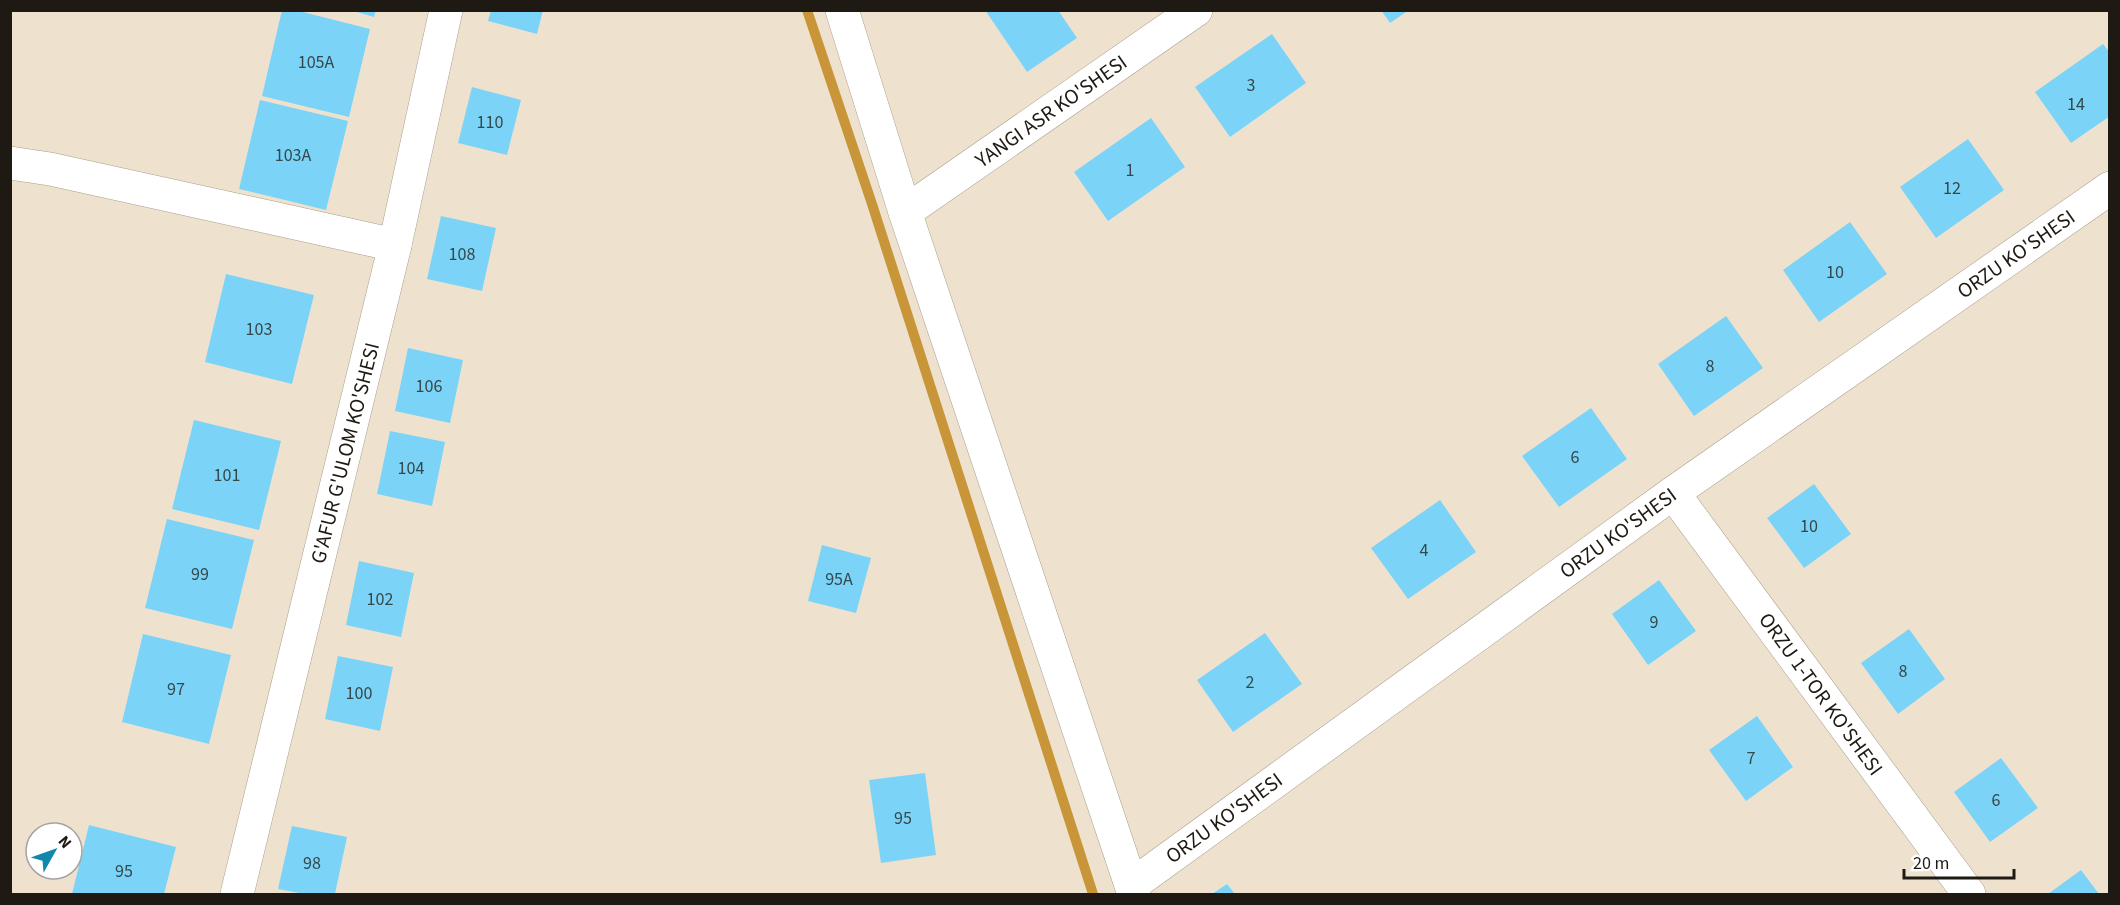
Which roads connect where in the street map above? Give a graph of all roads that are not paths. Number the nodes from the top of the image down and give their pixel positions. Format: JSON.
{"nodes":[{"id":1,"x":446,"y":10,"type":"edge"},
{"id":2,"x":842,"y":10,"type":"edge"},
{"id":3,"x":1196,"y":10,"type":"edge"},
{"id":4,"x":10,"y":163,"type":"edge"},
{"id":5,"x":2109,"y":188,"type":"edge"},
{"id":6,"x":905,"y":212,"type":"junction"},
{"id":7,"x":395,"y":245,"type":"junction"},
{"id":8,"x":1673,"y":493,"type":"junction"},
{"id":9,"x":1133,"y":890,"type":"edge"},
{"id":10,"x":237,"y":894,"type":"edge"},
{"id":11,"x":1969,"y":894,"type":"edge"}],
"edges":[{"from":1,"to":7,"type":"street","name":"G'AFUR G'ULOM KO'SHESI"},
{"from":2,"to":6,"type":"street"},
{"from":3,"to":6,"type":"street","name":"YANGI ASR KO'SHESI"},
{"from":4,"to":7,"type":"street"},
{"from":5,"to":8,"type":"street","name":"ORZU KO'SHESI"},
{"from":6,"to":9,"type":"street"},
{"from":7,"to":10,"type":"street","name":"G'AFUR G'ULOM KO'SHESI"},
{"from":8,"to":9,"type":"street","name":"ORZU KO'SHESI"},
{"from":8,"to":11,"type":"street","name":"ORZU 1-TOR KO'SHESI"}]}
